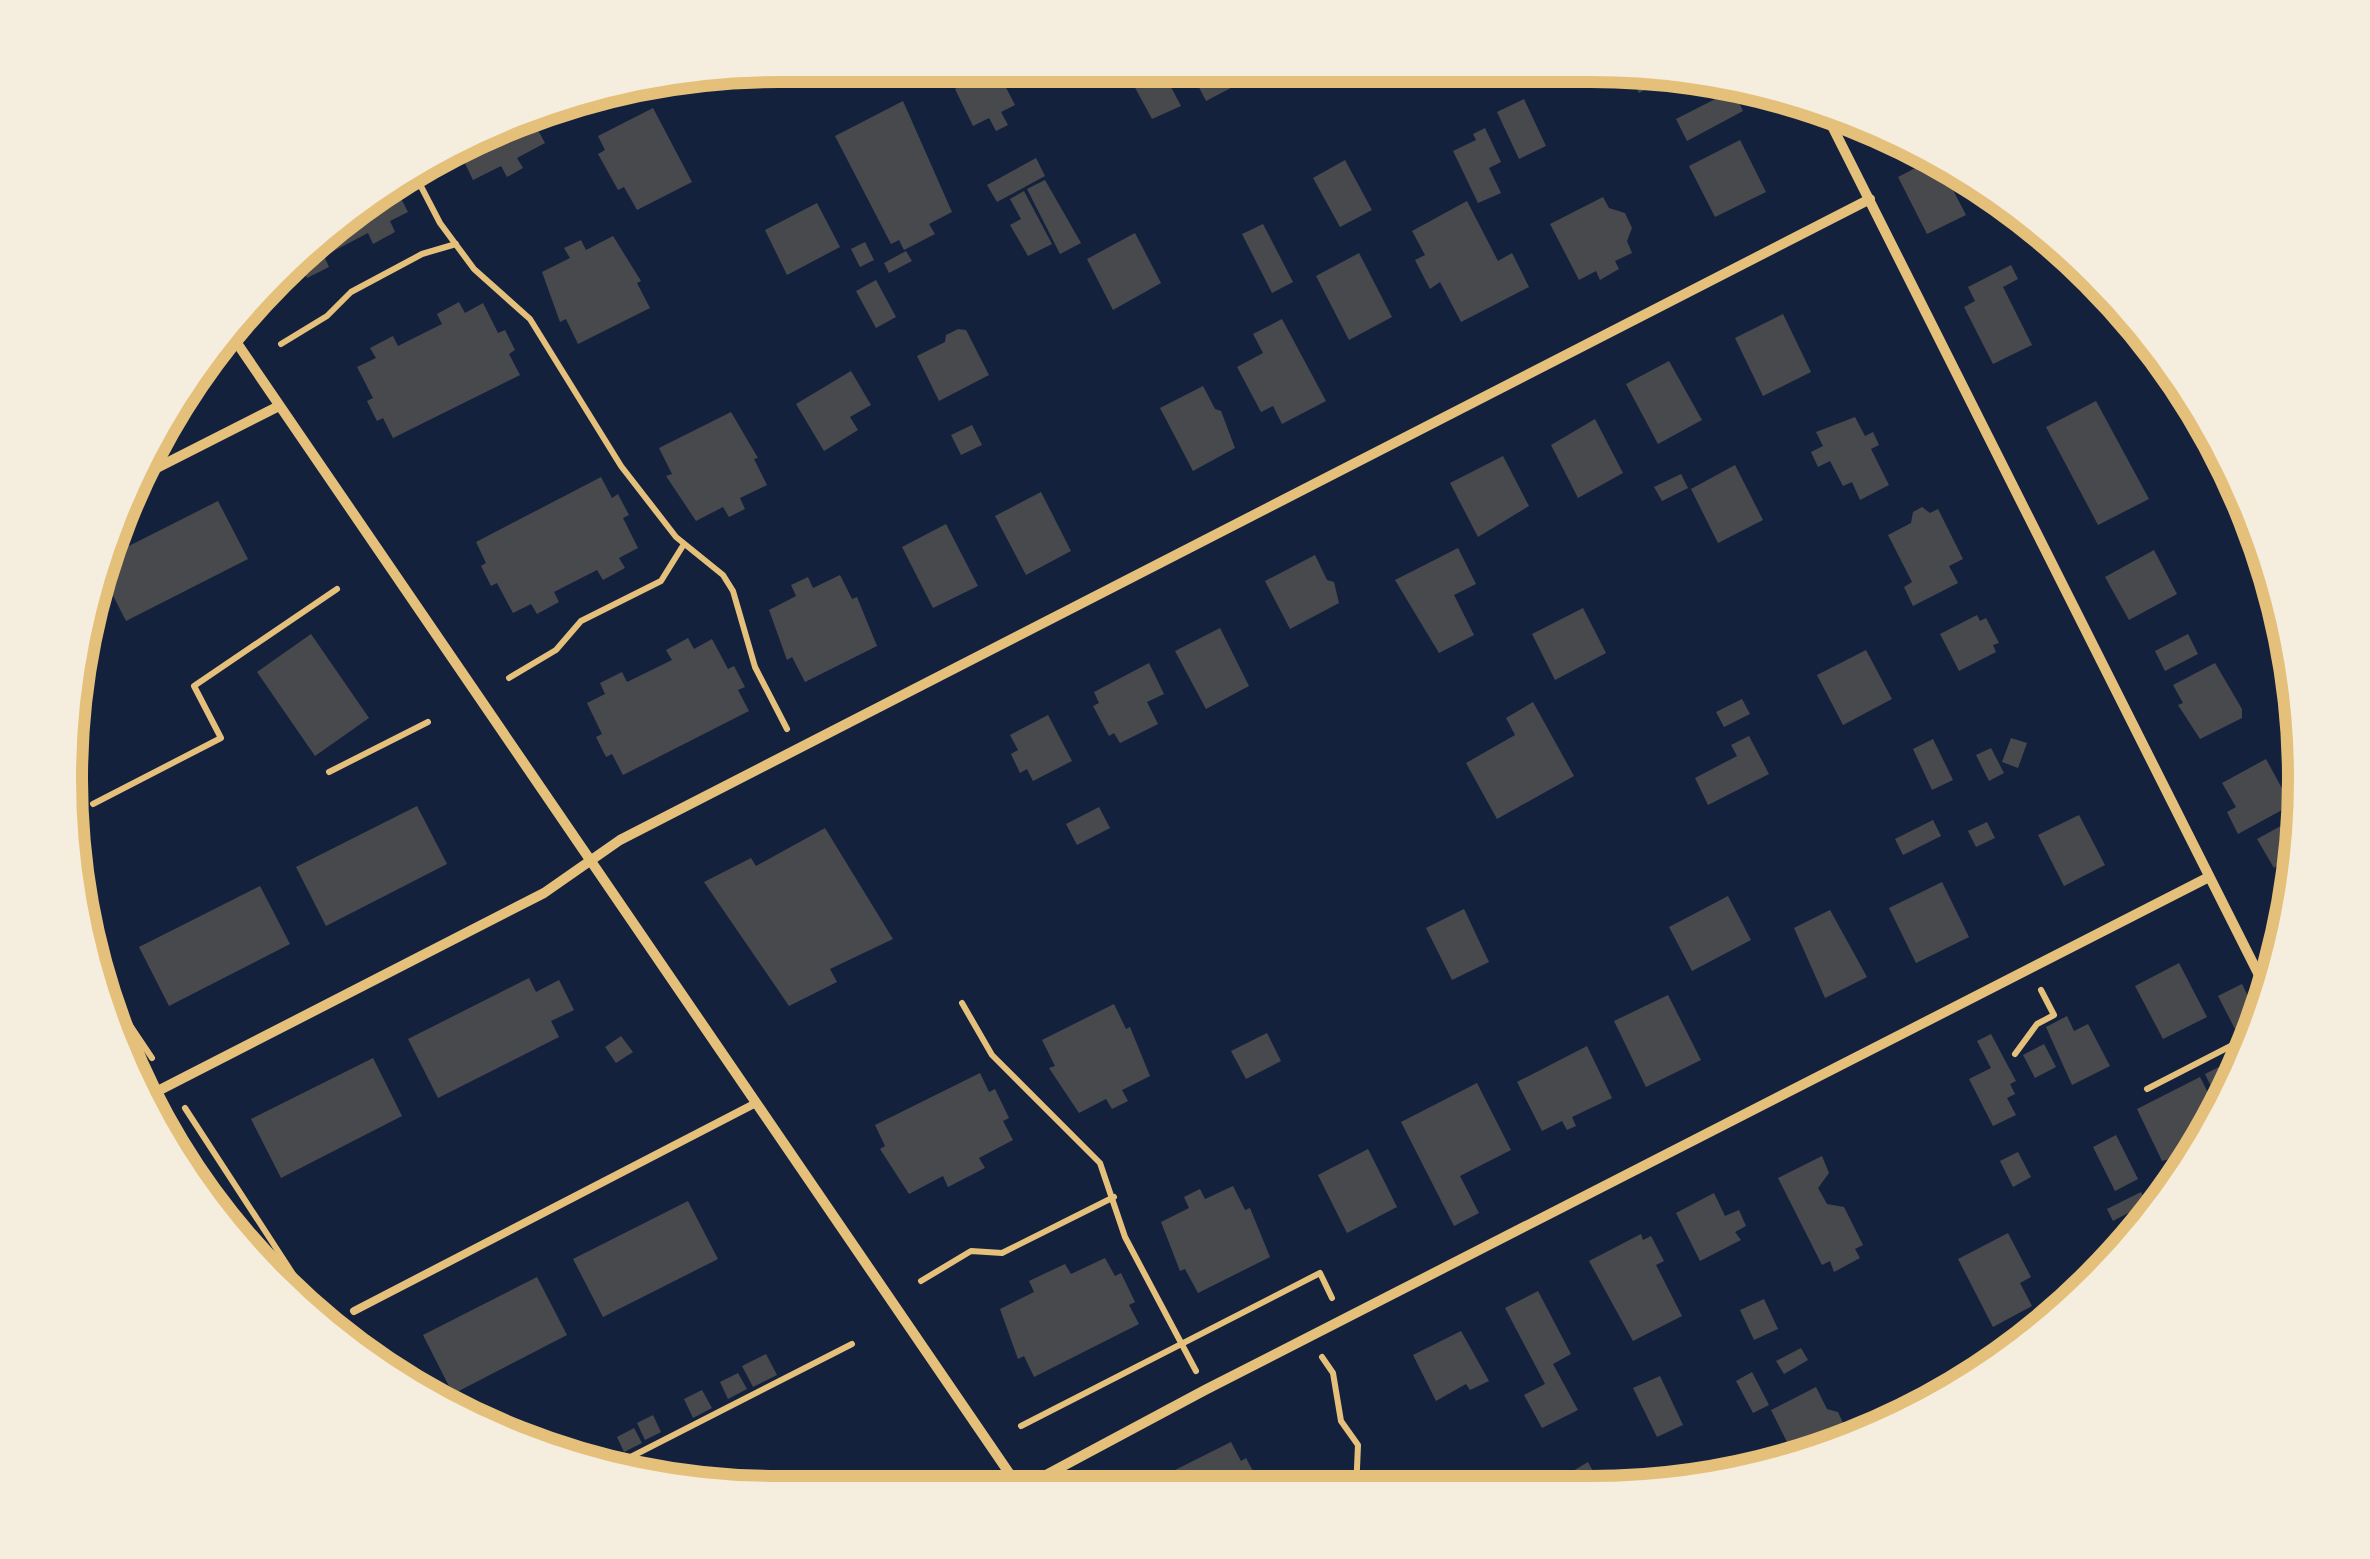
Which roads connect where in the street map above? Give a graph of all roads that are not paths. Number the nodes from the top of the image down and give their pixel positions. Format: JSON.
{"nodes":[{"id":1,"x":1832,"y":126,"type":"edge"},
{"id":2,"x":1870,"y":199,"type":"junction"},
{"id":3,"x":237,"y":343,"type":"edge"},
{"id":4,"x":279,"y":406,"type":"junction"},
{"id":5,"x":155,"y":469,"type":"edge"},
{"id":6,"x":590,"y":862,"type":"junction"},
{"id":7,"x":2209,"y":877,"type":"junction"},
{"id":8,"x":2259,"y":976,"type":"edge"},
{"id":9,"x":156,"y":1091,"type":"edge"},
{"id":10,"x":756,"y":1103,"type":"junction"},
{"id":11,"x":354,"y":1312,"type":"dead end"},
{"id":12,"x":1010,"y":1476,"type":"edge"},
{"id":13,"x":1046,"y":1476,"type":"edge"}],
"edges":[{"from":1,"to":2,"type":"street"},
{"from":2,"to":6,"type":"street"},
{"from":2,"to":7,"type":"street"},
{"from":3,"to":4,"type":"street"},
{"from":4,"to":5,"type":"street"},
{"from":4,"to":6,"type":"street"},
{"from":6,"to":9,"type":"street"},
{"from":6,"to":10,"type":"street"},
{"from":7,"to":8,"type":"street"},
{"from":7,"to":13,"type":"street"},
{"from":10,"to":11,"type":"lane"},
{"from":10,"to":12,"type":"street"}]}
